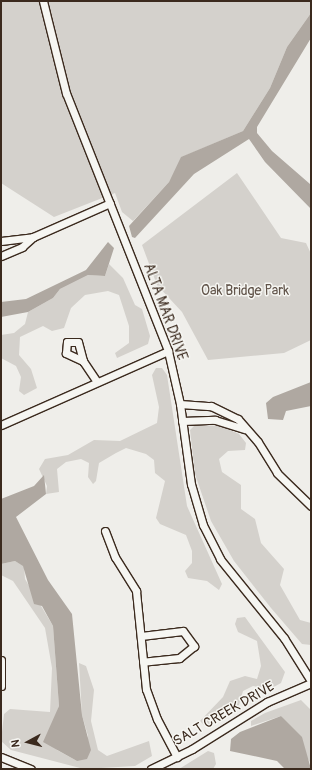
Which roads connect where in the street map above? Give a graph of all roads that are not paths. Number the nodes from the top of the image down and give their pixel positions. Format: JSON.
{"nodes":[{"id":1,"x":43,"y":1,"type":"edge"},
{"id":2,"x":110,"y":203,"type":"junction"},
{"id":3,"x":33,"y":237,"type":"junction"},
{"id":4,"x":1,"y":241,"type":"edge"},
{"id":5,"x":1,"y":256,"type":"edge"},
{"id":6,"x":168,"y":351,"type":"junction"},
{"id":7,"x":83,"y":361,"type":"dead end"},
{"id":8,"x":97,"y":382,"type":"junction"},
{"id":9,"x":180,"y":404,"type":"junction"},
{"id":10,"x":182,"y":421,"type":"junction"},
{"id":11,"x":1,"y":425,"type":"edge"},
{"id":12,"x":245,"y":429,"type":"junction"},
{"id":13,"x":311,"y":506,"type":"edge"},
{"id":14,"x":105,"y":532,"type":"dead end"},
{"id":15,"x":141,"y":636,"type":"junction"},
{"id":16,"x":1,"y":660,"type":"edge"},
{"id":17,"x":143,"y":662,"type":"junction"},
{"id":18,"x":311,"y":682,"type":"edge"},
{"id":19,"x":1,"y":686,"type":"edge"},
{"id":20,"x":1,"y":756,"type":"edge"},
{"id":21,"x":177,"y":757,"type":"junction"},
{"id":22,"x":31,"y":769,"type":"edge"},
{"id":23,"x":151,"y":769,"type":"edge"}],
"edges":[{"from":1,"to":2,"type":"street","name":"ALTA MAR DRIVE"},
{"from":2,"to":3,"type":"street"},
{"from":2,"to":6,"type":"street","name":"ALTA MAR DRIVE"},
{"from":3,"to":4,"type":"street"},
{"from":3,"to":5,"type":"street"},
{"from":6,"to":8,"type":"street"},
{"from":6,"to":9,"type":"street","name":"ALTA MAR DRIVE"},
{"from":7,"to":8,"type":"street"},
{"from":8,"to":11,"type":"street"},
{"from":9,"to":10,"type":"street","name":"ALTA MAR DRIVE"},
{"from":9,"to":12,"type":"street"},
{"from":10,"to":12,"type":"street"},
{"from":10,"to":18,"type":"street","name":"ALTA MAR DRIVE"},
{"from":12,"to":13,"type":"street"},
{"from":14,"to":15,"type":"street"},
{"from":15,"to":17,"type":"street"},
{"from":15,"to":17,"type":"street"},
{"from":16,"to":19,"type":"street"},
{"from":17,"to":21,"type":"street"},
{"from":18,"to":21,"type":"street","name":"SALT CREEK DRIVE"},
{"from":20,"to":22,"type":"street"},
{"from":21,"to":23,"type":"street","name":"SALT CREEK DRIVE"}]}
